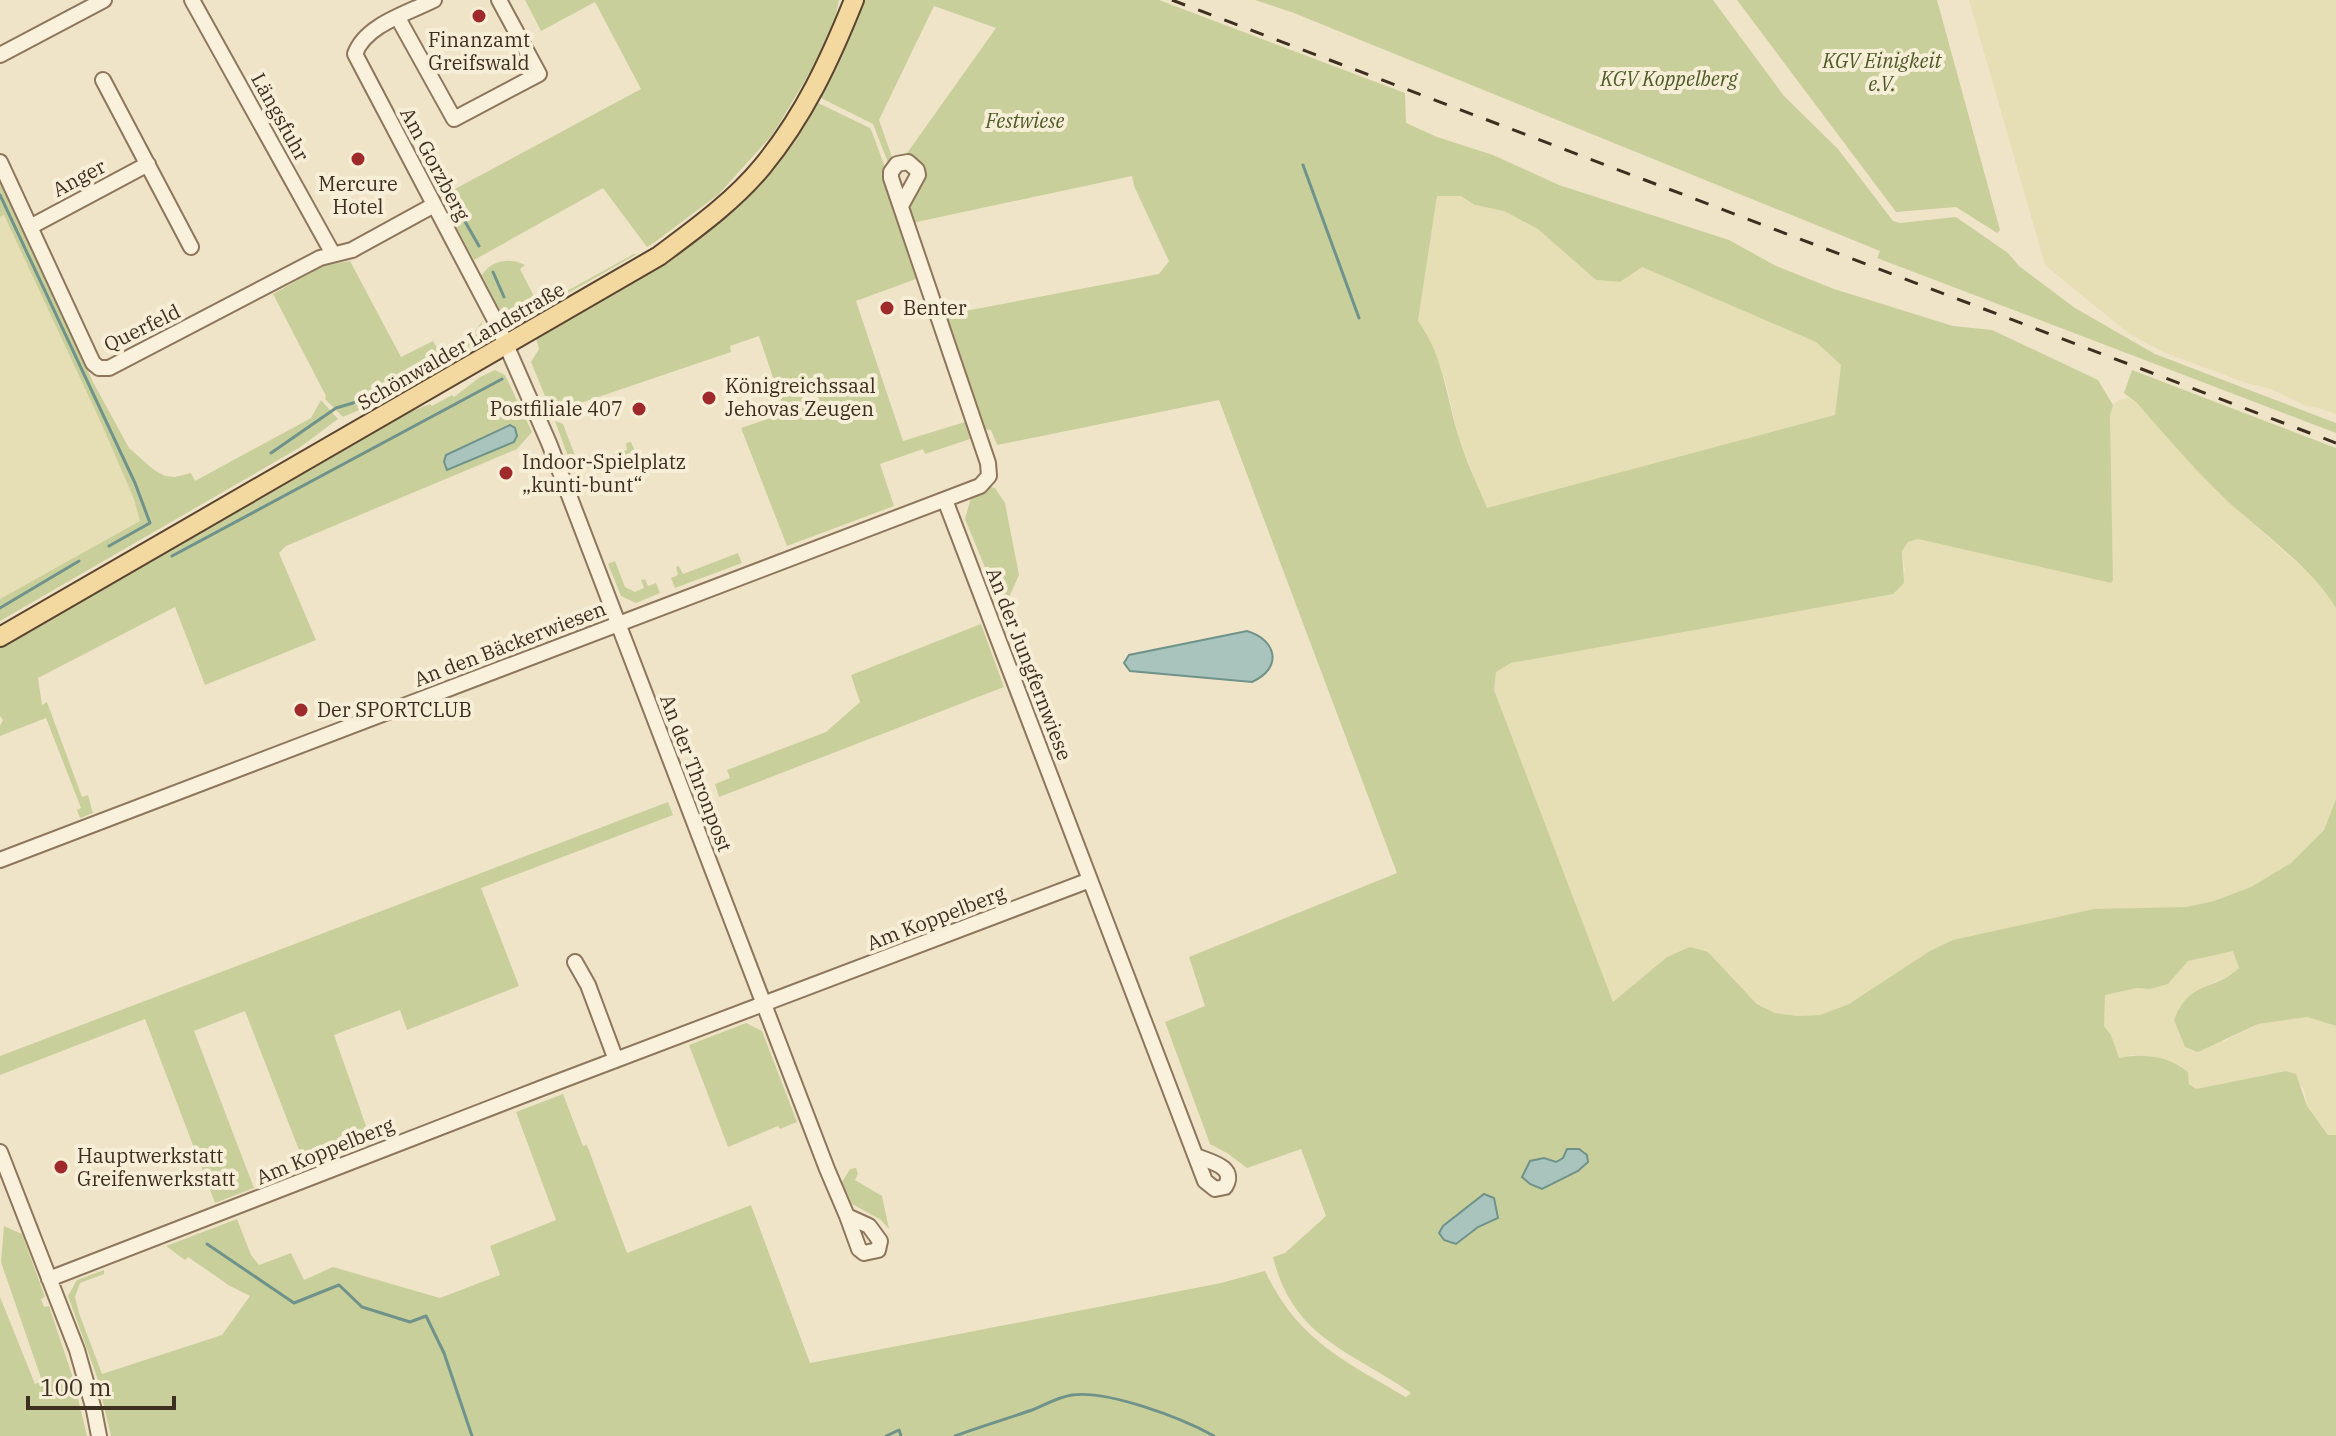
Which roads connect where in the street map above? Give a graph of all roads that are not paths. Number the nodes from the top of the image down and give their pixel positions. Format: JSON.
{"nodes":[{"id":1,"x":104,"y":0,"type":"edge"},
{"id":2,"x":192,"y":0,"type":"edge"},
{"id":3,"x":434,"y":0,"type":"edge"},
{"id":4,"x":499,"y":0,"type":"edge"},
{"id":5,"x":854,"y":0,"type":"edge"},
{"id":6,"x":398,"y":18,"type":"junction"},
{"id":7,"x":0,"y":55,"type":"edge"},
{"id":8,"x":103,"y":80,"type":"dead end"},
{"id":9,"x":0,"y":162,"type":"edge"},
{"id":10,"x":148,"y":164,"type":"junction"},
{"id":11,"x":434,"y":205,"type":"junction"},
{"id":12,"x":901,"y":206,"type":"dead end"},
{"id":13,"x":30,"y":227,"type":"junction"},
{"id":14,"x":191,"y":247,"type":"dead end"},
{"id":15,"x":327,"y":256,"type":"junction"},
{"id":16,"x":507,"y":345,"type":"junction"},
{"id":17,"x":945,"y":500,"type":"junction"},
{"id":18,"x":618,"y":623,"type":"junction"},
{"id":19,"x":0,"y":637,"type":"edge"},
{"id":20,"x":0,"y":860,"type":"edge"},
{"id":21,"x":1090,"y":880,"type":"junction"},
{"id":22,"x":575,"y":962,"type":"dead end"},
{"id":23,"x":764,"y":1005,"type":"junction"},
{"id":24,"x":616,"y":1060,"type":"junction"},
{"id":25,"x":0,"y":1152,"type":"edge"},
{"id":26,"x":1196,"y":1156,"type":"dead end"},
{"id":27,"x":847,"y":1216,"type":"dead end"},
{"id":28,"x":49,"y":1279,"type":"junction"},
{"id":29,"x":99,"y":1436,"type":"edge"}],
"edges":[{"from":1,"to":7,"type":"street"},
{"from":2,"to":15,"type":"street","name":"Längsfuhr"},
{"from":3,"to":6,"type":"street","name":"Am Gorzberg"},
{"from":4,"to":6,"type":"street","name":"Am Gorzberg"},
{"from":5,"to":16,"type":"main road","name":"Schönwalder Landstraße"},
{"from":6,"to":11,"type":"street","name":"Am Gorzberg"},
{"from":8,"to":10,"type":"street"},
{"from":9,"to":13,"type":"street","name":"Querfeld"},
{"from":10,"to":13,"type":"street","name":"Anger"},
{"from":10,"to":14,"type":"street"},
{"from":11,"to":15,"type":"street"},
{"from":11,"to":16,"type":"street","name":"Am Gorzberg"},
{"from":12,"to":17,"type":"street"},
{"from":13,"to":15,"type":"street","name":"Querfeld"},
{"from":16,"to":18,"type":"street","name":"An der Thronpost"},
{"from":16,"to":19,"type":"main road","name":"Schönwalder Landstraße"},
{"from":17,"to":18,"type":"street","name":"An den Bäckerwiesen"},
{"from":17,"to":21,"type":"street","name":"An der Jungfernwiese"},
{"from":18,"to":20,"type":"street","name":"An den Bäckerwiesen"},
{"from":18,"to":23,"type":"street","name":"An der Thronpost"},
{"from":21,"to":23,"type":"street","name":"Am Koppelberg"},
{"from":21,"to":26,"type":"street","name":"An der Jungfernwiese"},
{"from":22,"to":24,"type":"street"},
{"from":23,"to":24,"type":"street","name":"Am Koppelberg"},
{"from":23,"to":27,"type":"street","name":"An der Thronpost"},
{"from":24,"to":28,"type":"street","name":"Am Koppelberg"},
{"from":25,"to":28,"type":"street"},
{"from":28,"to":29,"type":"street"}]}
